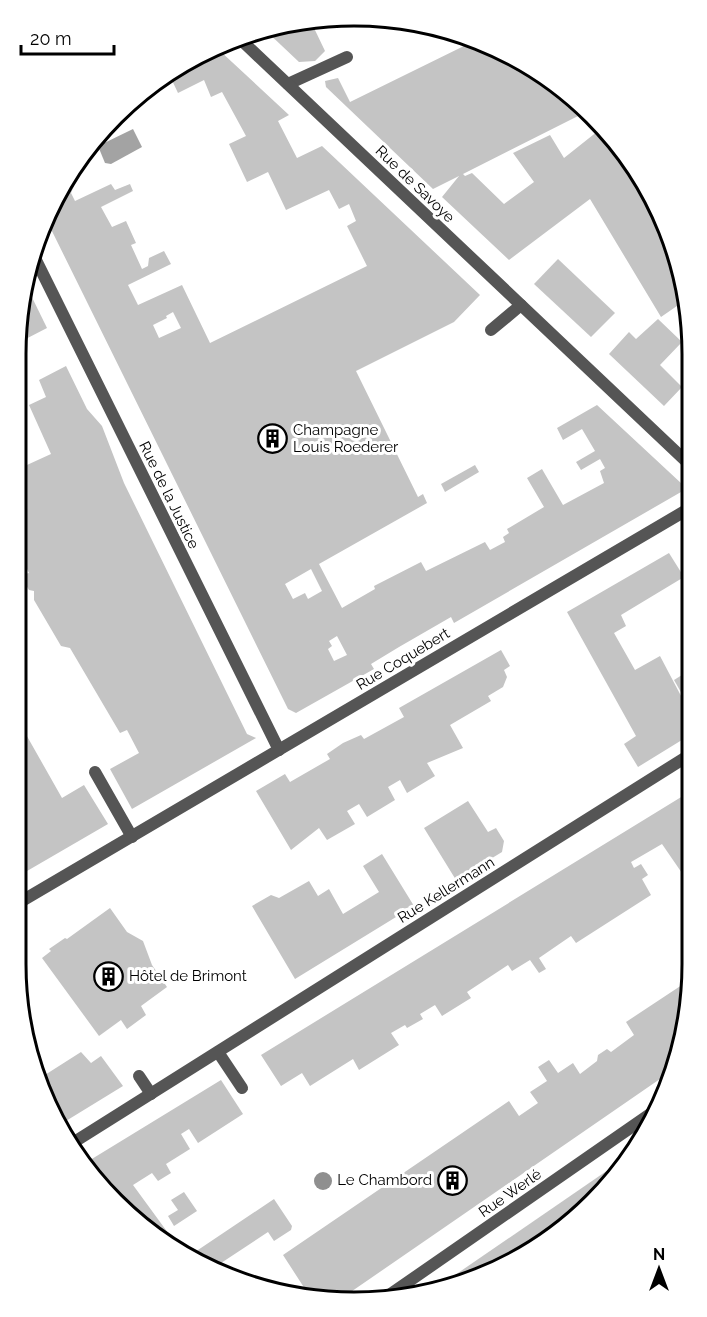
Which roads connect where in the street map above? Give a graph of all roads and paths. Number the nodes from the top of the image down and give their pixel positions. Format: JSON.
{"nodes":[{"id":1,"x":245,"y":44,"type":"edge"},
{"id":2,"x":347,"y":57,"type":"dead end"},
{"id":3,"x":288,"y":84,"type":"junction"},
{"id":4,"x":38,"y":265,"type":"edge"},
{"id":5,"x":521,"y":305,"type":"junction"},
{"id":6,"x":491,"y":330,"type":"dead end"},
{"id":7,"x":682,"y":457,"type":"edge"},
{"id":8,"x":682,"y":513,"type":"edge"},
{"id":9,"x":279,"y":750,"type":"junction"},
{"id":10,"x":682,"y":760,"type":"edge"},
{"id":11,"x":95,"y":772,"type":"dead end"},
{"id":12,"x":132,"y":837,"type":"junction"},
{"id":13,"x":26,"y":899,"type":"edge"},
{"id":14,"x":218,"y":1052,"type":"junction"},
{"id":15,"x":138,"y":1076,"type":"dead end"},
{"id":16,"x":242,"y":1088,"type":"dead end"},
{"id":17,"x":151,"y":1094,"type":"junction"},
{"id":18,"x":643,"y":1119,"type":"edge"},
{"id":19,"x":77,"y":1140,"type":"edge"},
{"id":20,"x":399,"y":1289,"type":"edge"}],
"edges":[{"from":1,"to":3,"type":"street","name":"Rue de Savoye"},
{"from":2,"to":3,"type":"street"},
{"from":3,"to":5,"type":"street","name":"Rue de Savoye"},
{"from":4,"to":9,"type":"street","name":"Rue de la Justice"},
{"from":5,"to":6,"type":"street"},
{"from":5,"to":7,"type":"street","name":"Rue de Savoye"},
{"from":8,"to":9,"type":"street","name":"Rue Coquebert"},
{"from":9,"to":12,"type":"street","name":"Rue Coquebert"},
{"from":10,"to":14,"type":"street","name":"Rue Kellermann"},
{"from":11,"to":12,"type":"street"},
{"from":12,"to":13,"type":"street","name":"Rue Coquebert"},
{"from":14,"to":16,"type":"street"},
{"from":14,"to":17,"type":"street","name":"Rue Kellermann"},
{"from":15,"to":17,"type":"street"},
{"from":17,"to":19,"type":"street","name":"Rue Kellermann"},
{"from":18,"to":20,"type":"street","name":"Rue Werlé"}]}
